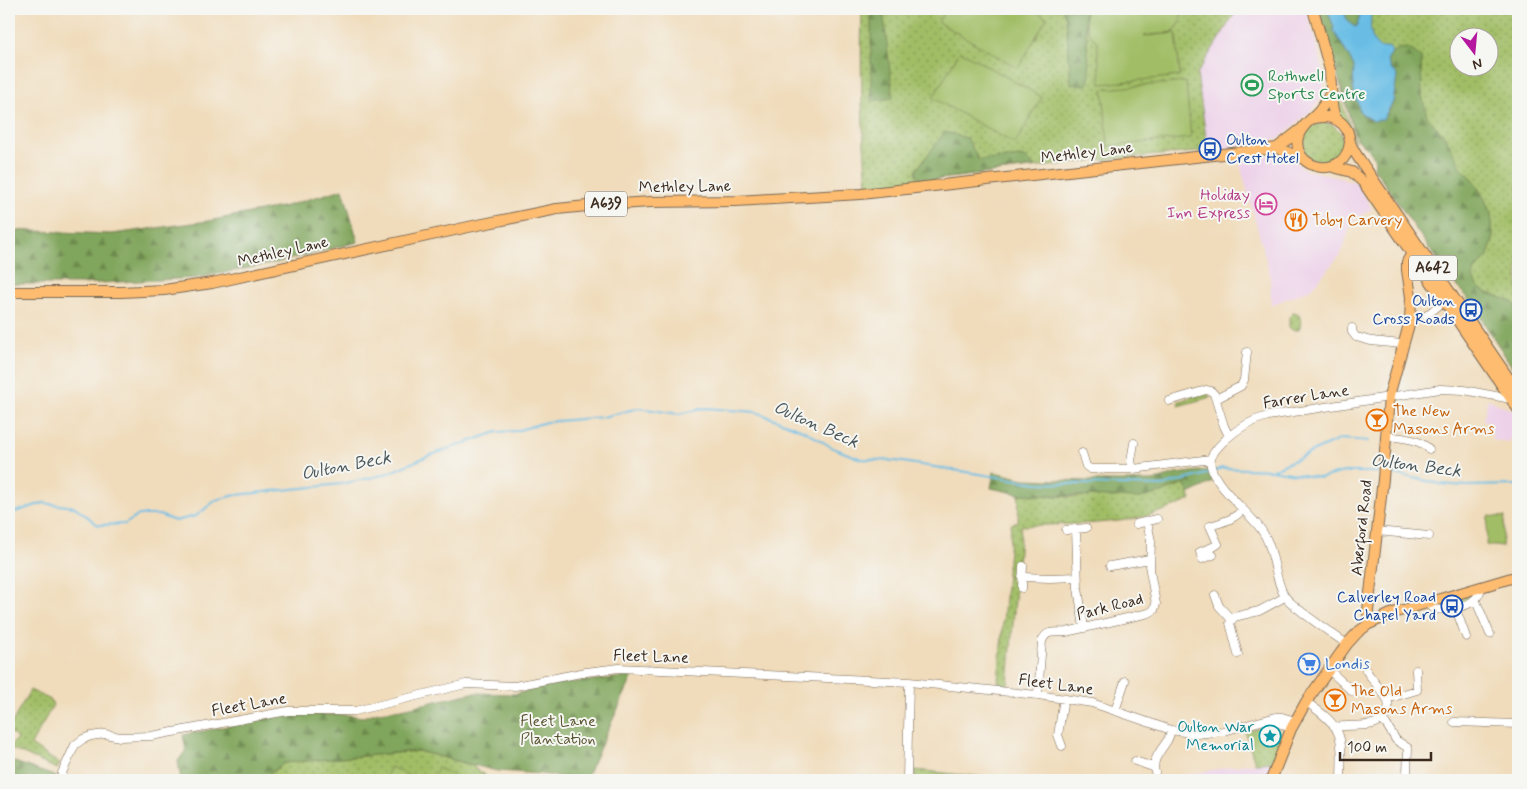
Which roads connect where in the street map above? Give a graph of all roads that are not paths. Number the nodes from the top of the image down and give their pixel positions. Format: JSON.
{"nodes":[{"id":1,"x":1313,"y":9,"type":"edge"},
{"id":2,"x":1331,"y":93,"type":"junction"},
{"id":3,"x":1312,"y":119,"type":"junction"},
{"id":4,"x":1335,"y":119,"type":"junction"},
{"id":5,"x":1301,"y":129,"type":"junction"},
{"id":6,"x":1350,"y":142,"type":"junction"},
{"id":7,"x":1277,"y":148,"type":"junction"},
{"id":8,"x":1304,"y":159,"type":"junction"},
{"id":9,"x":1332,"y":166,"type":"junction"},
{"id":10,"x":1412,"y":253,"type":"junction"},
{"id":11,"x":9,"y":292,"type":"edge"},
{"id":12,"x":1444,"y":301,"type":"junction"},
{"id":13,"x":1426,"y":316,"type":"dead end"},
{"id":14,"x":1352,"y":328,"type":"dead end"},
{"id":15,"x":1404,"y":345,"type":"junction"},
{"id":16,"x":1247,"y":352,"type":"dead end"},
{"id":17,"x":1515,"y":395,"type":"edge"},
{"id":18,"x":1389,"y":396,"type":"junction"},
{"id":19,"x":1216,"y":399,"type":"junction"},
{"id":20,"x":1170,"y":401,"type":"dead end"},
{"id":21,"x":1518,"y":409,"type":"edge"},
{"id":22,"x":1229,"y":436,"type":"junction"},
{"id":23,"x":1386,"y":436,"type":"junction"},
{"id":24,"x":1134,"y":443,"type":"dead end"},
{"id":25,"x":1429,"y":449,"type":"dead end"},
{"id":26,"x":1082,"y":453,"type":"dead end"},
{"id":27,"x":1211,"y":462,"type":"junction"},
{"id":28,"x":1133,"y":469,"type":"junction"},
{"id":29,"x":1243,"y":509,"type":"junction"},
{"id":30,"x":1157,"y":519,"type":"dead end"},
{"id":31,"x":1147,"y":522,"type":"junction"},
{"id":32,"x":1136,"y":524,"type":"dead end"},
{"id":33,"x":1086,"y":528,"type":"dead end"},
{"id":34,"x":1076,"y":529,"type":"junction"},
{"id":35,"x":1066,"y":530,"type":"dead end"},
{"id":36,"x":1377,"y":531,"type":"junction"},
{"id":37,"x":1429,"y":536,"type":"dead end"},
{"id":38,"x":1213,"y":555,"type":"dead end"},
{"id":39,"x":1150,"y":559,"type":"junction"},
{"id":40,"x":1023,"y":566,"type":"dead end"},
{"id":41,"x":1110,"y":566,"type":"dead end"},
{"id":42,"x":1518,"y":576,"type":"edge"},
{"id":43,"x":1022,"y":577,"type":"junction"},
{"id":44,"x":1077,"y":577,"type":"junction"},
{"id":45,"x":1481,"y":587,"type":"junction"},
{"id":46,"x":1022,"y":588,"type":"dead end"},
{"id":47,"x":1215,"y":594,"type":"dead end"},
{"id":48,"x":1285,"y":597,"type":"junction"},
{"id":49,"x":1475,"y":599,"type":"junction"},
{"id":50,"x":1428,"y":603,"type":"junction"},
{"id":51,"x":1456,"y":609,"type":"junction"},
{"id":52,"x":1231,"y":619,"type":"junction"},
{"id":53,"x":1369,"y":624,"type":"junction"},
{"id":54,"x":1084,"y":628,"type":"junction"},
{"id":55,"x":1490,"y":634,"type":"dead end"},
{"id":56,"x":1466,"y":637,"type":"dead end"},
{"id":57,"x":1347,"y":644,"type":"junction"},
{"id":58,"x":1238,"y":654,"type":"dead end"},
{"id":59,"x":1329,"y":670,"type":"junction"},
{"id":60,"x":1366,"y":670,"type":"dead end"},
{"id":61,"x":1416,"y":670,"type":"dead end"},
{"id":62,"x":1125,"y":681,"type":"dead end"},
{"id":63,"x":909,"y":682,"type":"junction"},
{"id":64,"x":1352,"y":691,"type":"dead end"},
{"id":65,"x":1038,"y":695,"type":"junction"},
{"id":66,"x":1064,"y":698,"type":"junction"},
{"id":67,"x":1387,"y":698,"type":"junction"},
{"id":68,"x":1306,"y":702,"type":"junction"},
{"id":69,"x":1116,"y":711,"type":"junction"},
{"id":70,"x":1382,"y":721,"type":"junction"},
{"id":71,"x":1454,"y":722,"type":"dead end"},
{"id":72,"x":1518,"y":724,"type":"edge"},
{"id":73,"x":1293,"y":725,"type":"junction"},
{"id":74,"x":1335,"y":727,"type":"junction"},
{"id":75,"x":1172,"y":730,"type":"junction"},
{"id":76,"x":1062,"y":747,"type":"dead end"},
{"id":77,"x":1134,"y":762,"type":"dead end"},
{"id":78,"x":1407,"y":773,"type":"dead end"},
{"id":79,"x":62,"y":780,"type":"edge"},
{"id":80,"x":907,"y":780,"type":"edge"},
{"id":81,"x":1271,"y":780,"type":"edge"},
{"id":82,"x":1341,"y":780,"type":"edge"}],
"edges":[{"from":1,"to":2,"type":"main road","number":"A642"},
{"from":2,"to":3,"type":"main road"},
{"from":2,"to":4,"type":"main road","number":"A642"},
{"from":3,"to":4,"type":"main road"},
{"from":3,"to":5,"type":"main road"},
{"from":4,"to":6,"type":"main road","number":"A642"},
{"from":5,"to":7,"type":"main road"},
{"from":5,"to":8,"type":"main road"},
{"from":6,"to":9,"type":"main road"},
{"from":6,"to":17,"type":"main road","number":"A642"},
{"from":7,"to":8,"type":"main road","name":"Methley Lane","number":"A639"},
{"from":7,"to":11,"type":"main road","name":"Methley Lane","number":"A639"},
{"from":8,"to":9,"type":"main road","number":"A642"},
{"from":9,"to":10,"type":"main road","number":"A642"},
{"from":10,"to":12,"type":"main road","number":"A642"},
{"from":10,"to":15,"type":"main road","name":"Aberford Road","number":"A642"},
{"from":12,"to":13,"type":"street"},
{"from":12,"to":17,"type":"main road","number":"A642"},
{"from":14,"to":15,"type":"street"},
{"from":15,"to":18,"type":"main road","name":"Aberford Road","number":"A642"},
{"from":16,"to":19,"type":"street"},
{"from":17,"to":18,"type":"street","name":"Farrer Lane"},
{"from":17,"to":21,"type":"main road","number":"A642"},
{"from":18,"to":22,"type":"street","name":"Farrer Lane"},
{"from":18,"to":23,"type":"main road","name":"Aberford Road","number":"A642"},
{"from":19,"to":20,"type":"street"},
{"from":19,"to":22,"type":"street"},
{"from":22,"to":27,"type":"street","name":"Farrer Lane"},
{"from":23,"to":25,"type":"street"},
{"from":23,"to":36,"type":"main road","name":"Aberford Road","number":"A642"},
{"from":24,"to":28,"type":"street"},
{"from":26,"to":28,"type":"street"},
{"from":27,"to":28,"type":"street"},
{"from":27,"to":29,"type":"street"},
{"from":29,"to":38,"type":"street"},
{"from":29,"to":48,"type":"street"},
{"from":30,"to":31,"type":"street"},
{"from":31,"to":32,"type":"street"},
{"from":31,"to":39,"type":"street","name":"Park Road"},
{"from":33,"to":34,"type":"street"},
{"from":34,"to":35,"type":"street"},
{"from":34,"to":44,"type":"street"},
{"from":36,"to":37,"type":"street"},
{"from":36,"to":53,"type":"main road","name":"Aberford Road","number":"A642"},
{"from":39,"to":41,"type":"street"},
{"from":39,"to":54,"type":"street","name":"Park Road"},
{"from":40,"to":43,"type":"street"},
{"from":42,"to":45,"type":"main road"},
{"from":43,"to":44,"type":"street"},
{"from":43,"to":46,"type":"street"},
{"from":44,"to":54,"type":"street"},
{"from":45,"to":49,"type":"street"},
{"from":45,"to":50,"type":"main road"},
{"from":47,"to":52,"type":"street"},
{"from":48,"to":52,"type":"street"},
{"from":48,"to":57,"type":"street"},
{"from":49,"to":51,"type":"street"},
{"from":49,"to":55,"type":"street"},
{"from":50,"to":51,"type":"street"},
{"from":50,"to":53,"type":"main road"},
{"from":51,"to":56,"type":"street"},
{"from":52,"to":58,"type":"street"},
{"from":53,"to":57,"type":"main road"},
{"from":54,"to":65,"type":"street","name":"Park Road"},
{"from":57,"to":59,"type":"main road"},
{"from":59,"to":64,"type":"street"},
{"from":59,"to":68,"type":"main road"},
{"from":60,"to":67,"type":"street"},
{"from":61,"to":67,"type":"street"},
{"from":62,"to":69,"type":"street"},
{"from":63,"to":65,"type":"street","name":"Fleet Lane"},
{"from":63,"to":79,"type":"street","name":"Fleet Lane"},
{"from":63,"to":80,"type":"street"},
{"from":65,"to":66,"type":"street","name":"Fleet Lane"},
{"from":66,"to":69,"type":"street","name":"Fleet Lane"},
{"from":66,"to":76,"type":"street"},
{"from":67,"to":70,"type":"street"},
{"from":68,"to":73,"type":"main road"},
{"from":68,"to":74,"type":"street"},
{"from":69,"to":75,"type":"street","name":"Fleet Lane"},
{"from":70,"to":74,"type":"street"},
{"from":70,"to":78,"type":"street"},
{"from":71,"to":72,"type":"street"},
{"from":73,"to":75,"type":"street","name":"Fleet Lane"},
{"from":73,"to":81,"type":"main road"},
{"from":74,"to":82,"type":"street"},
{"from":75,"to":77,"type":"street"}]}
